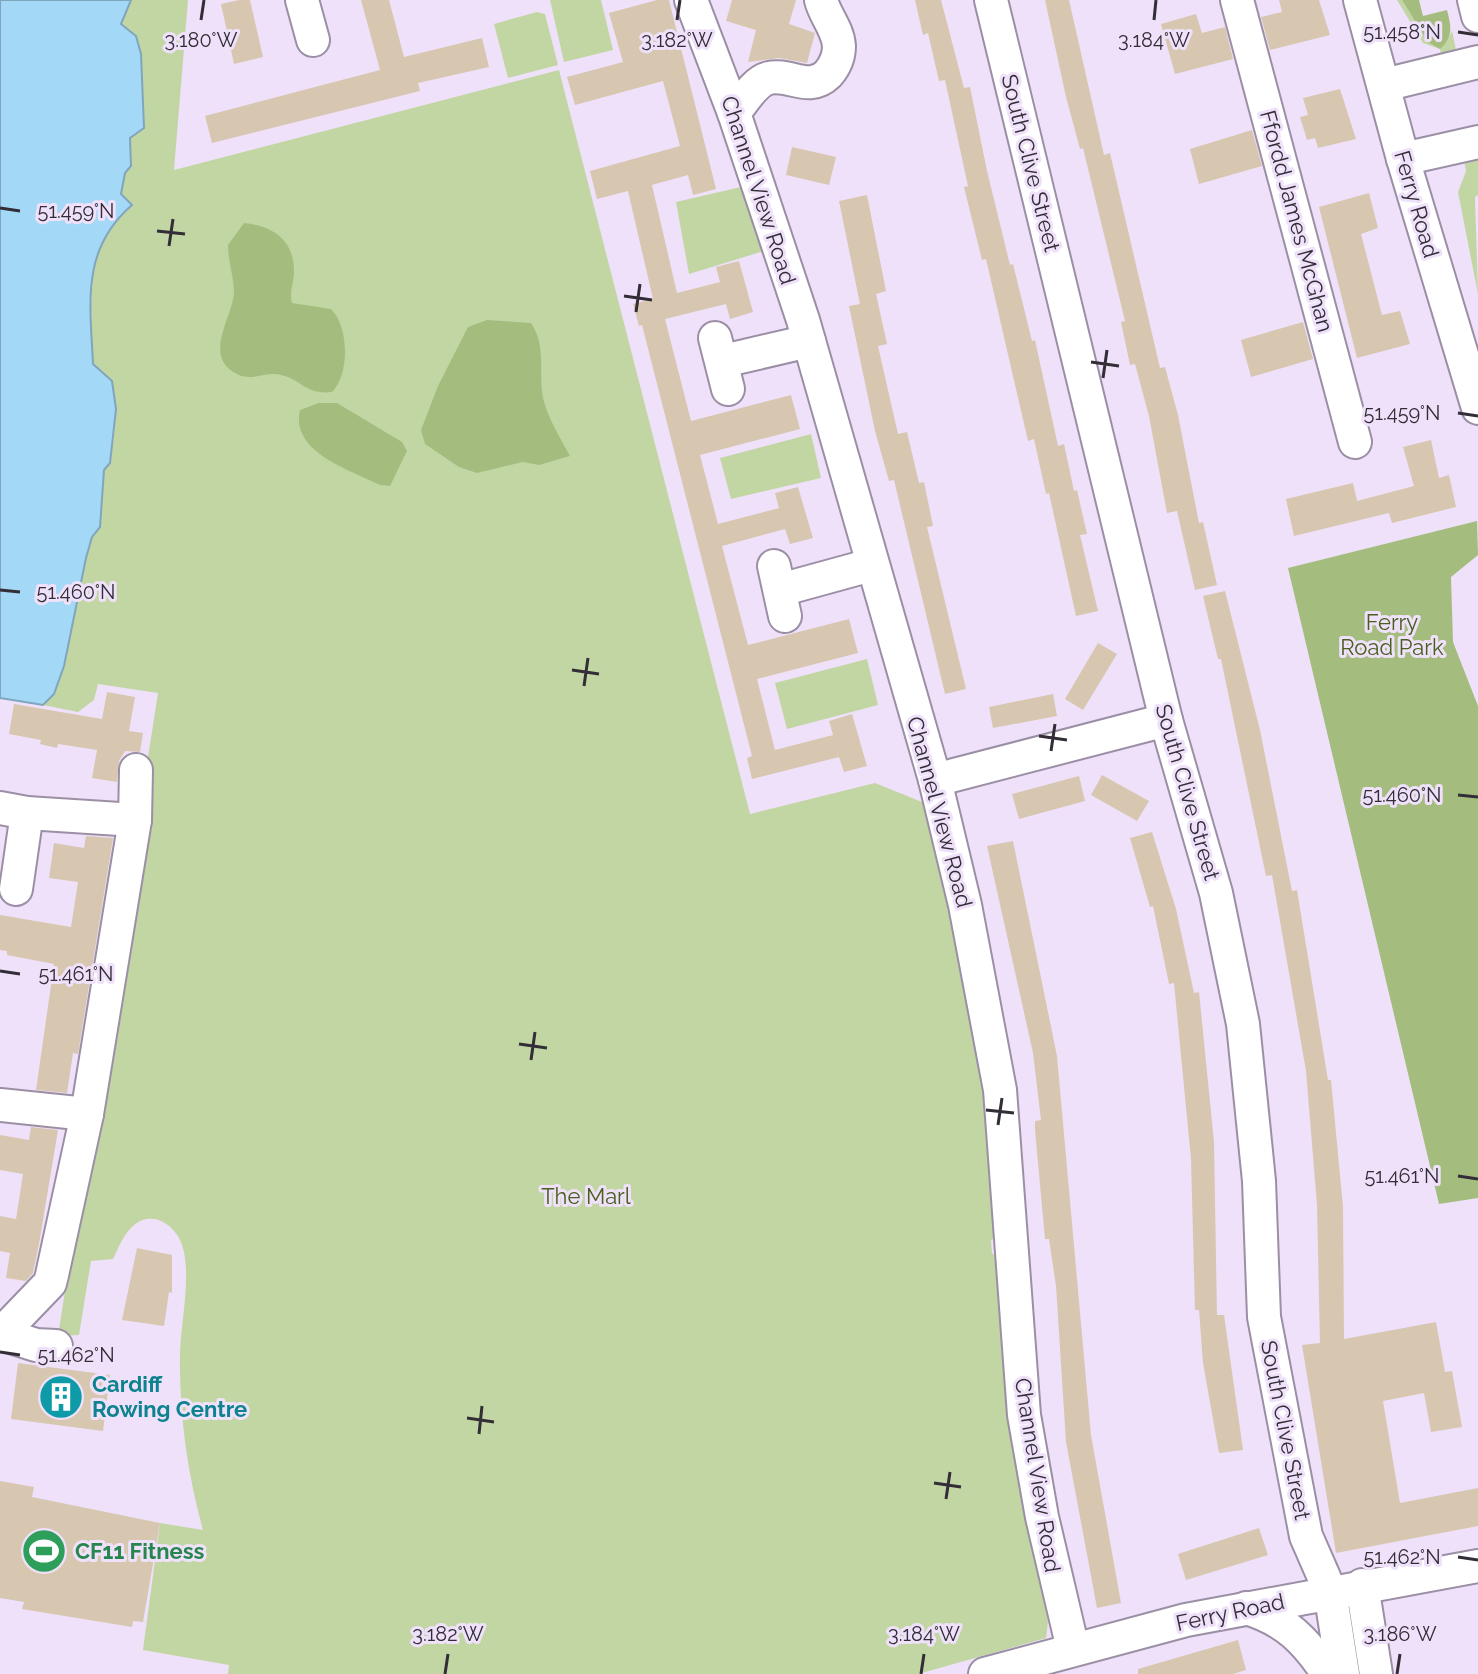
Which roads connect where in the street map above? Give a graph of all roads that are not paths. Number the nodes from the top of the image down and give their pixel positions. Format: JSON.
{"nodes":[{"id":1,"x":302,"y":0,"type":"edge"},
{"id":2,"x":691,"y":0,"type":"edge"},
{"id":3,"x":821,"y":0,"type":"edge"},
{"id":4,"x":991,"y":0,"type":"edge"},
{"id":5,"x":1237,"y":0,"type":"edge"},
{"id":6,"x":1360,"y":0,"type":"edge"},
{"id":7,"x":1474,"y":0,"type":"edge"},
{"id":8,"x":1478,"y":16,"type":"edge"},
{"id":9,"x":313,"y":40,"type":"dead end"},
{"id":10,"x":1478,"y":62,"type":"edge"},
{"id":11,"x":1384,"y":85,"type":"junction"},
{"id":12,"x":734,"y":113,"type":"junction"},
{"id":13,"x":1478,"y":142,"type":"edge"},
{"id":14,"x":1403,"y":159,"type":"junction"},
{"id":15,"x":809,"y":341,"type":"junction"},
{"id":16,"x":722,"y":363,"type":"dead end"},
{"id":17,"x":1478,"y":408,"type":"edge"},
{"id":18,"x":1355,"y":442,"type":"dead end"},
{"id":19,"x":871,"y":565,"type":"junction"},
{"id":20,"x":779,"y":591,"type":"dead end"},
{"id":21,"x":1166,"y":720,"type":"junction"},
{"id":22,"x":136,"y":770,"type":"dead end"},
{"id":23,"x":935,"y":780,"type":"junction"},
{"id":24,"x":14,"y":810,"type":"edge"},
{"id":25,"x":135,"y":820,"type":"junction"},
{"id":26,"x":16,"y":889,"type":"dead end"},
{"id":27,"x":0,"y":1105,"type":"edge"},
{"id":28,"x":87,"y":1114,"type":"junction"},
{"id":29,"x":0,"y":1334,"type":"edge"},
{"id":30,"x":56,"y":1346,"type":"dead end"},
{"id":31,"x":1478,"y":1566,"type":"edge"},
{"id":32,"x":1362,"y":1585,"type":"junction"},
{"id":33,"x":1330,"y":1591,"type":"junction"},
{"id":34,"x":1245,"y":1608,"type":"junction"},
{"id":35,"x":1073,"y":1649,"type":"junction"},
{"id":36,"x":1311,"y":1665,"type":"edge"},
{"id":37,"x":985,"y":1674,"type":"edge"},
{"id":38,"x":1343,"y":1674,"type":"edge"},
{"id":39,"x":1376,"y":1674,"type":"edge"}],
"edges":[{"from":1,"to":9,"type":"street"},
{"from":2,"to":12,"type":"street","name":"Channel View Road"},
{"from":3,"to":12,"type":"street"},
{"from":4,"to":21,"type":"street","name":"South Clive Street"},
{"from":5,"to":18,"type":"street","name":"Ffordd James McGhan"},
{"from":6,"to":11,"type":"street","name":"Ferry Road"},
{"from":7,"to":8,"type":"street"},
{"from":10,"to":11,"type":"street"},
{"from":11,"to":14,"type":"street","name":"Ferry Road"},
{"from":12,"to":15,"type":"street","name":"Channel View Road"},
{"from":13,"to":14,"type":"street"},
{"from":14,"to":17,"type":"street","name":"Ferry Road"},
{"from":15,"to":16,"type":"street"},
{"from":15,"to":19,"type":"street","name":"Channel View Road"},
{"from":19,"to":20,"type":"street"},
{"from":19,"to":23,"type":"street","name":"Channel View Road"},
{"from":21,"to":23,"type":"street"},
{"from":21,"to":33,"type":"street","name":"South Clive Street"},
{"from":22,"to":25,"type":"street"},
{"from":23,"to":35,"type":"street","name":"Channel View Road"},
{"from":24,"to":25,"type":"street"},
{"from":24,"to":26,"type":"street"},
{"from":25,"to":28,"type":"street"},
{"from":27,"to":28,"type":"street"},
{"from":28,"to":29,"type":"street"},
{"from":29,"to":30,"type":"street"},
{"from":31,"to":32,"type":"street","name":"Ferry Road"},
{"from":32,"to":33,"type":"street","name":"Ferry Road"},
{"from":32,"to":39,"type":"street"},
{"from":33,"to":34,"type":"street","name":"Ferry Road"},
{"from":33,"to":38,"type":"street","name":"South Clive Street"},
{"from":34,"to":35,"type":"street","name":"Ferry Road"},
{"from":34,"to":36,"type":"street"},
{"from":35,"to":37,"type":"street","name":"Ferry Road"}]}
